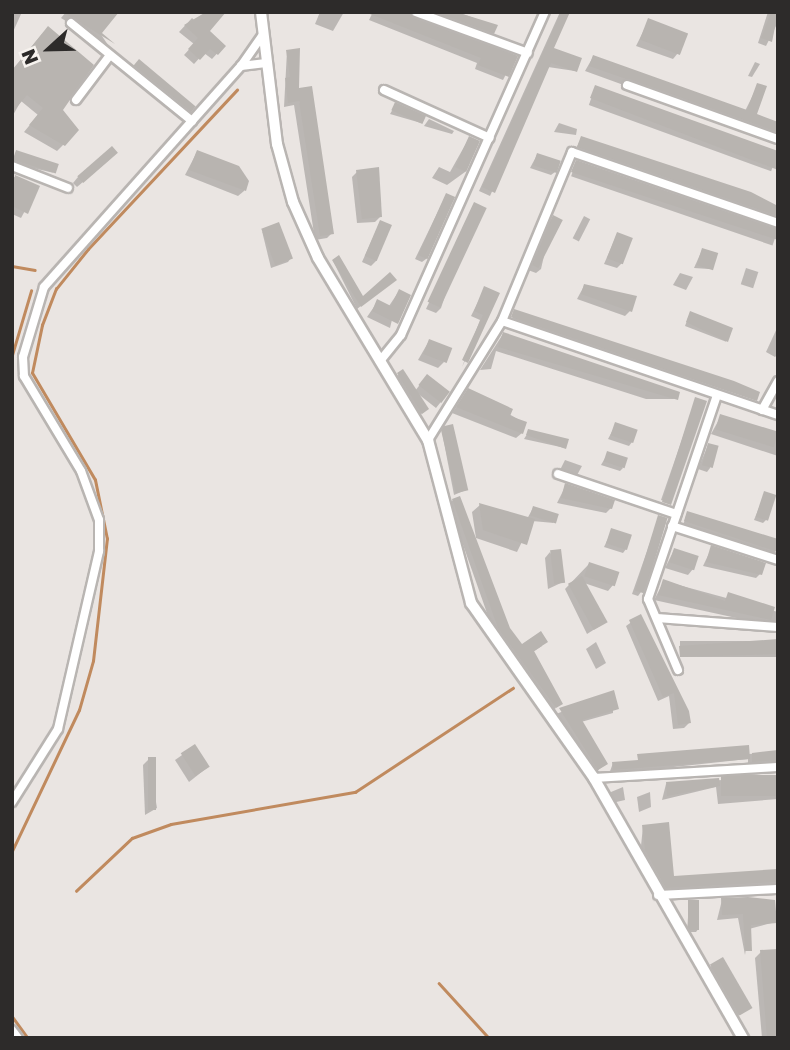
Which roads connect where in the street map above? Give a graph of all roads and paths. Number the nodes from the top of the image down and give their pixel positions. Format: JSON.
{"nodes":[{"id":1,"x":261,"y":12,"type":"edge"},
{"id":2,"x":416,"y":12,"type":"edge"},
{"id":3,"x":545,"y":12,"type":"edge"},
{"id":4,"x":71,"y":23,"type":"dead end"},
{"id":5,"x":264,"y":33,"type":"junction"},
{"id":6,"x":528,"y":53,"type":"junction"},
{"id":7,"x":110,"y":55,"type":"junction"},
{"id":8,"x":266,"y":63,"type":"junction"},
{"id":9,"x":241,"y":66,"type":"junction"},
{"id":10,"x":627,"y":85,"type":"dead end"},
{"id":11,"x":384,"y":90,"type":"dead end"},
{"id":12,"x":76,"y":100,"type":"dead end"},
{"id":13,"x":192,"y":121,"type":"junction"},
{"id":14,"x":490,"y":138,"type":"junction"},
{"id":15,"x":778,"y":139,"type":"edge"},
{"id":16,"x":12,"y":166,"type":"edge"},
{"id":17,"x":68,"y":188,"type":"dead end"},
{"id":18,"x":778,"y":223,"type":"edge"},
{"id":19,"x":502,"y":321,"type":"junction"},
{"id":20,"x":380,"y":361,"type":"junction"},
{"id":21,"x":778,"y":381,"type":"edge"},
{"id":22,"x":717,"y":395,"type":"junction"},
{"id":23,"x":762,"y":410,"type":"junction"},
{"id":24,"x":778,"y":415,"type":"edge"},
{"id":25,"x":428,"y":440,"type":"junction"},
{"id":26,"x":558,"y":474,"type":"dead end"},
{"id":27,"x":676,"y":514,"type":"junction"},
{"id":28,"x":672,"y":526,"type":"junction"},
{"id":29,"x":778,"y":560,"type":"edge"},
{"id":30,"x":657,"y":618,"type":"junction"},
{"id":31,"x":778,"y":627,"type":"edge"},
{"id":32,"x":678,"y":670,"type":"dead end"},
{"id":33,"x":778,"y":767,"type":"edge"},
{"id":34,"x":594,"y":778,"type":"junction"},
{"id":35,"x":12,"y":802,"type":"edge"},
{"id":36,"x":778,"y":889,"type":"edge"},
{"id":37,"x":658,"y":895,"type":"junction"},
{"id":38,"x":12,"y":1030,"type":"edge"},
{"id":39,"x":18,"y":1038,"type":"edge"},
{"id":40,"x":743,"y":1038,"type":"edge"}],
"edges":[{"from":1,"to":5,"type":"street"},
{"from":2,"to":6,"type":"street"},
{"from":3,"to":6,"type":"street"},
{"from":4,"to":7,"type":"street"},
{"from":5,"to":8,"type":"street"},
{"from":5,"to":9,"type":"street"},
{"from":6,"to":14,"type":"street"},
{"from":7,"to":12,"type":"street"},
{"from":7,"to":13,"type":"street"},
{"from":8,"to":9,"type":"street"},
{"from":8,"to":20,"type":"street"},
{"from":9,"to":13,"type":"street"},
{"from":10,"to":15,"type":"street"},
{"from":11,"to":14,"type":"street"},
{"from":13,"to":35,"type":"street"},
{"from":14,"to":20,"type":"street"},
{"from":16,"to":17,"type":"street"},
{"from":18,"to":19,"type":"street"},
{"from":19,"to":22,"type":"street"},
{"from":19,"to":25,"type":"street"},
{"from":20,"to":25,"type":"street"},
{"from":21,"to":23,"type":"street"},
{"from":22,"to":23,"type":"street"},
{"from":22,"to":27,"type":"street"},
{"from":23,"to":24,"type":"street"},
{"from":25,"to":34,"type":"street"},
{"from":26,"to":27,"type":"street"},
{"from":27,"to":28,"type":"street"},
{"from":28,"to":29,"type":"street"},
{"from":28,"to":30,"type":"street"},
{"from":30,"to":31,"type":"street"},
{"from":30,"to":32,"type":"street"},
{"from":33,"to":34,"type":"street"},
{"from":34,"to":37,"type":"street"},
{"from":36,"to":37,"type":"street"},
{"from":37,"to":40,"type":"street"},
{"from":38,"to":39,"type":"street"}]}
